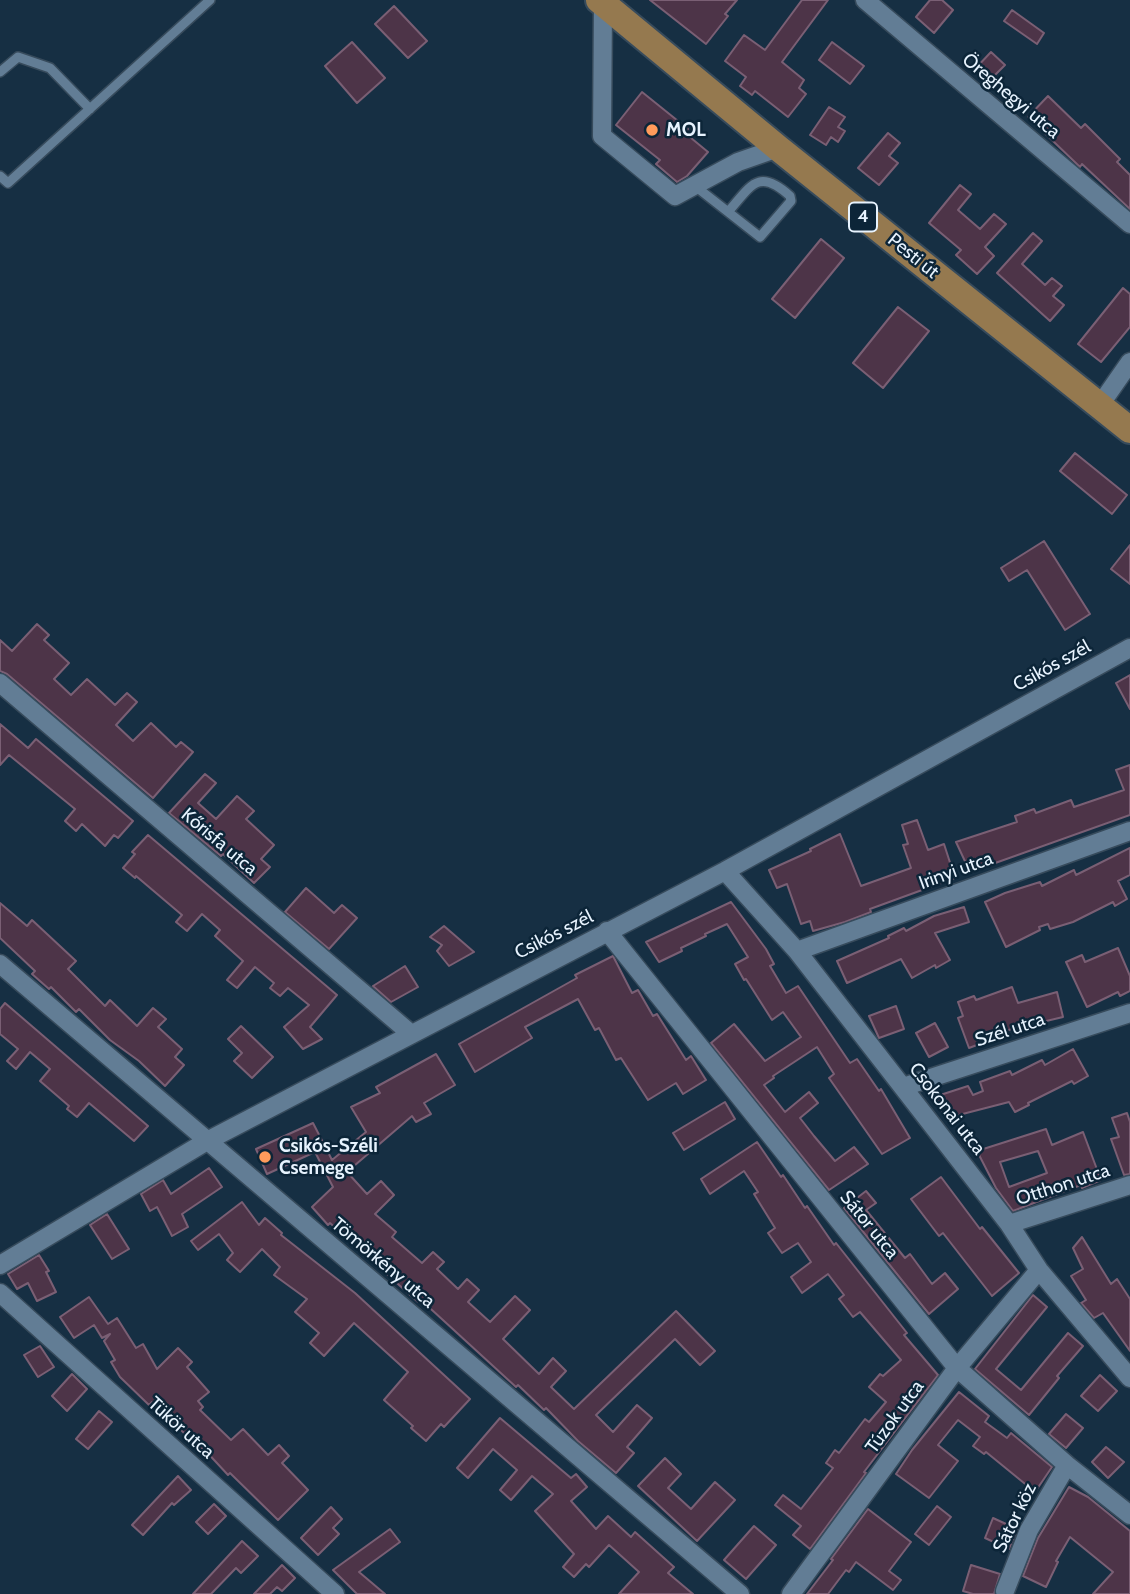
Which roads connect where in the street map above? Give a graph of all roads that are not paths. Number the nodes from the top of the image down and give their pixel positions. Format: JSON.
{"nodes":[{"id":1,"x":210,"y":0,"type":"edge"},
{"id":2,"x":865,"y":0,"type":"edge"},
{"id":3,"x":601,"y":2,"type":"edge"},
{"id":4,"x":0,"y":72,"type":"edge"},
{"id":5,"x":90,"y":109,"type":"junction"},
{"id":6,"x":778,"y":148,"type":"junction"},
{"id":7,"x":0,"y":176,"type":"edge"},
{"id":8,"x":695,"y":186,"type":"junction"},
{"id":9,"x":728,"y":212,"type":"junction"},
{"id":10,"x":1130,"y":224,"type":"edge"},
{"id":11,"x":1130,"y":362,"type":"edge"},
{"id":12,"x":1100,"y":405,"type":"junction"},
{"id":13,"x":1130,"y":430,"type":"edge"},
{"id":14,"x":1130,"y":648,"type":"edge"},
{"id":15,"x":0,"y":684,"type":"edge"},
{"id":16,"x":1130,"y":831,"type":"edge"},
{"id":17,"x":724,"y":871,"type":"junction"},
{"id":18,"x":607,"y":931,"type":"junction"},
{"id":19,"x":797,"y":951,"type":"junction"},
{"id":20,"x":0,"y":964,"type":"edge"},
{"id":21,"x":1130,"y":1013,"type":"edge"},
{"id":22,"x":410,"y":1033,"type":"junction"},
{"id":23,"x":904,"y":1087,"type":"junction"},
{"id":24,"x":207,"y":1141,"type":"junction"},
{"id":25,"x":1130,"y":1185,"type":"edge"},
{"id":26,"x":1009,"y":1224,"type":"junction"},
{"id":27,"x":0,"y":1265,"type":"edge"},
{"id":28,"x":1038,"y":1270,"type":"junction"},
{"id":29,"x":0,"y":1293,"type":"edge"},
{"id":30,"x":957,"y":1368,"type":"junction"},
{"id":31,"x":1130,"y":1378,"type":"edge"},
{"id":32,"x":1067,"y":1465,"type":"junction"},
{"id":33,"x":1130,"y":1515,"type":"edge"},
{"id":34,"x":1005,"y":1591,"type":"dead end"},
{"id":35,"x":335,"y":1594,"type":"edge"},
{"id":36,"x":740,"y":1594,"type":"edge"},
{"id":37,"x":791,"y":1594,"type":"edge"}],
"edges":[{"from":1,"to":5,"type":"lane"},
{"from":2,"to":10,"type":"street","name":"Öreghegyi utca"},
{"from":3,"to":6,"type":"main road","name":"Pesti út","number":"4"},
{"from":3,"to":8,"type":"street"},
{"from":4,"to":5,"type":"lane"},
{"from":5,"to":7,"type":"lane"},
{"from":6,"to":8,"type":"street"},
{"from":6,"to":12,"type":"main road","name":"Pesti út","number":"4"},
{"from":8,"to":9,"type":"lane"},
{"from":9,"to":9,"type":"lane"},
{"from":11,"to":12,"type":"street"},
{"from":12,"to":13,"type":"main road","name":"Pesti út","number":"4"},
{"from":14,"to":17,"type":"street","name":"Csikós szél"},
{"from":15,"to":22,"type":"street","name":"Kőrisfa utca"},
{"from":16,"to":19,"type":"street","name":"Irinyi utca"},
{"from":17,"to":18,"type":"street","name":"Csikós szél"},
{"from":17,"to":19,"type":"street","name":"Csokonai utca"},
{"from":18,"to":22,"type":"street","name":"Csikós szél"},
{"from":18,"to":30,"type":"street","name":"Sátor utca"},
{"from":19,"to":23,"type":"street","name":"Csokonai utca"},
{"from":20,"to":24,"type":"street","name":"Tömörkény utca"},
{"from":21,"to":23,"type":"street","name":"Szél utca"},
{"from":22,"to":24,"type":"street","name":"Csikós szél"},
{"from":23,"to":26,"type":"street","name":"Csokonai utca"},
{"from":24,"to":27,"type":"street","name":"Csikós szél"},
{"from":24,"to":36,"type":"street","name":"Tömörkény utca"},
{"from":25,"to":26,"type":"street","name":"Otthon utca"},
{"from":26,"to":28,"type":"street","name":"Csokonai utca"},
{"from":28,"to":30,"type":"street","name":"Túzok utca"},
{"from":28,"to":31,"type":"street","name":"Csokonai utca"},
{"from":29,"to":35,"type":"street","name":"Tükör utca"},
{"from":30,"to":32,"type":"street","name":"Sátor utca"},
{"from":30,"to":37,"type":"street","name":"Túzok utca"},
{"from":32,"to":33,"type":"street","name":"Sátor utca"},
{"from":32,"to":34,"type":"street","name":"Sátor köz"}]}
